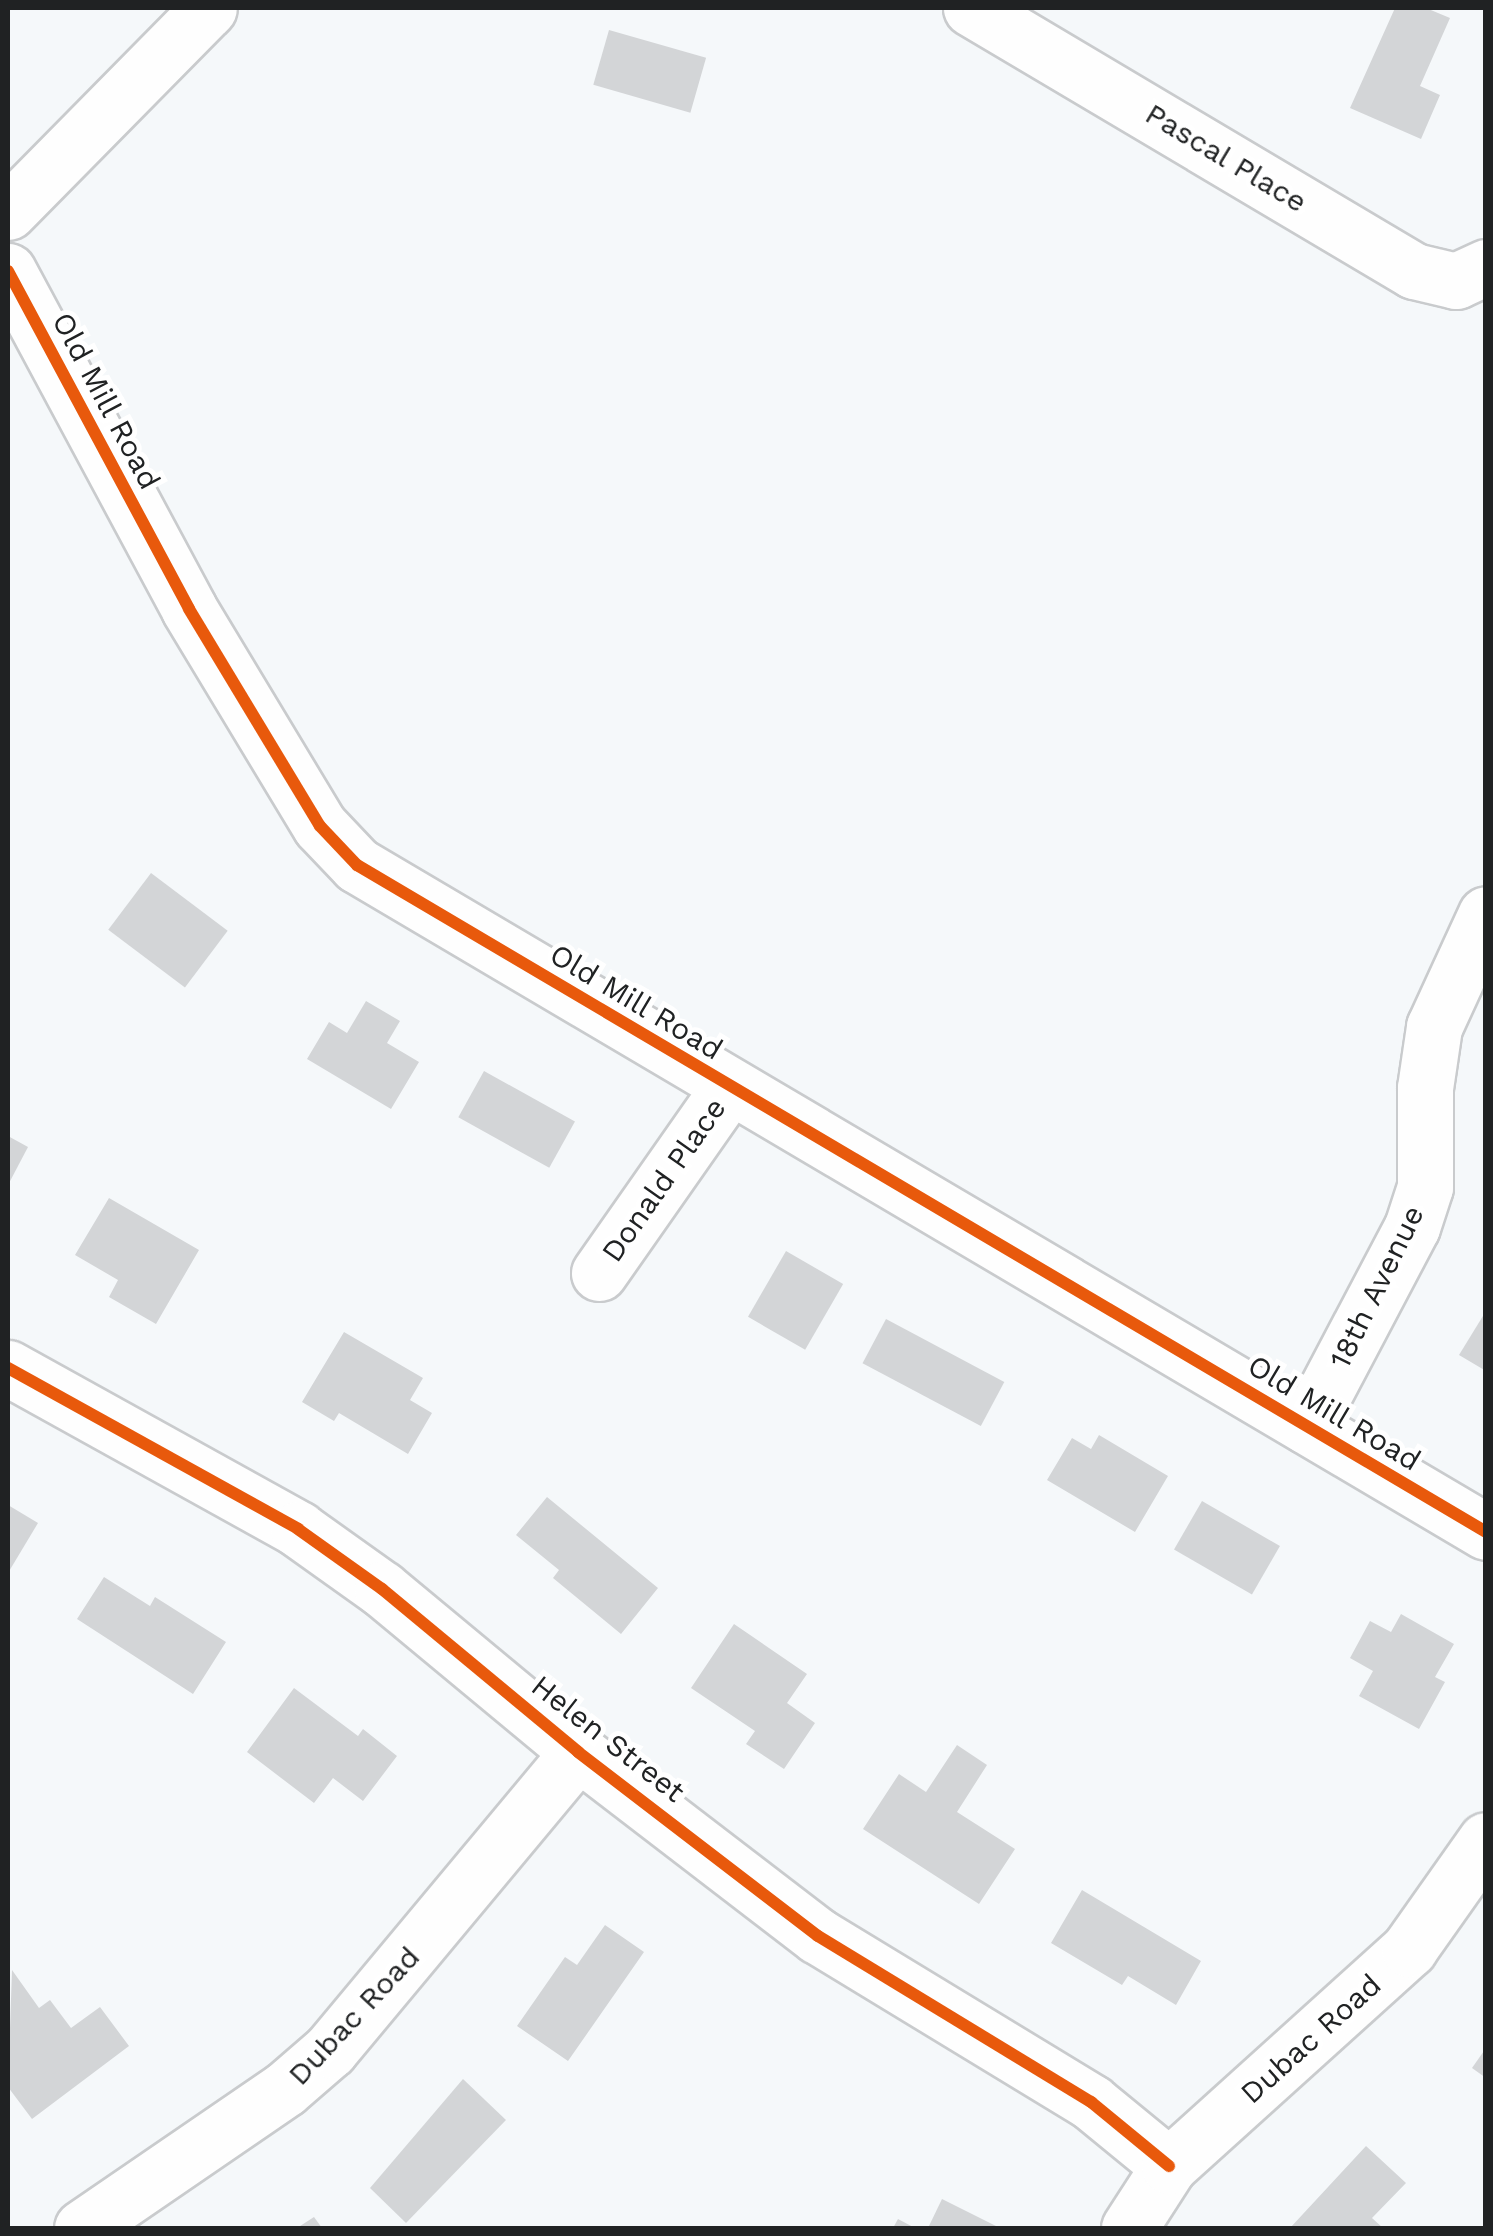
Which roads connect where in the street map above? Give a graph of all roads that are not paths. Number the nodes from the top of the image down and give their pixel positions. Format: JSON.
{"nodes":[{"id":1,"x":209,"y":8,"type":"edge"},
{"id":2,"x":970,"y":8,"type":"edge"},
{"id":3,"x":8,"y":212,"type":"edge"},
{"id":4,"x":1486,"y":267,"type":"edge"},
{"id":5,"x":8,"y":271,"type":"edge"},
{"id":6,"x":1486,"y":914,"type":"edge"},
{"id":7,"x":729,"y":1087,"type":"junction"},
{"id":8,"x":599,"y":1274,"type":"dead end"},
{"id":9,"x":8,"y":1368,"type":"edge"},
{"id":10,"x":1308,"y":1426,"type":"junction"},
{"id":11,"x":1486,"y":1532,"type":"edge"},
{"id":12,"x":578,"y":1752,"type":"junction"},
{"id":13,"x":1486,"y":1840,"type":"edge"},
{"id":14,"x":1169,"y":2166,"type":"junction"},
{"id":15,"x":82,"y":2228,"type":"edge"},
{"id":16,"x":1128,"y":2228,"type":"edge"}],
"edges":[{"from":1,"to":3,"type":"street"},
{"from":2,"to":4,"type":"street","name":"Pascal Place"},
{"from":5,"to":7,"type":"street","name":"Old Mill Road"},
{"from":6,"to":10,"type":"street","name":"18th Avenue"},
{"from":7,"to":8,"type":"street","name":"Donald Place"},
{"from":7,"to":10,"type":"street","name":"Old Mill Road"},
{"from":9,"to":12,"type":"street","name":"Helen Street"},
{"from":10,"to":11,"type":"street","name":"Old Mill Road"},
{"from":12,"to":14,"type":"street","name":"Helen Street"},
{"from":12,"to":15,"type":"street","name":"Dubac Road"},
{"from":13,"to":14,"type":"street","name":"Dubac Road"},
{"from":14,"to":16,"type":"street","name":"Dubac Road"}]}
